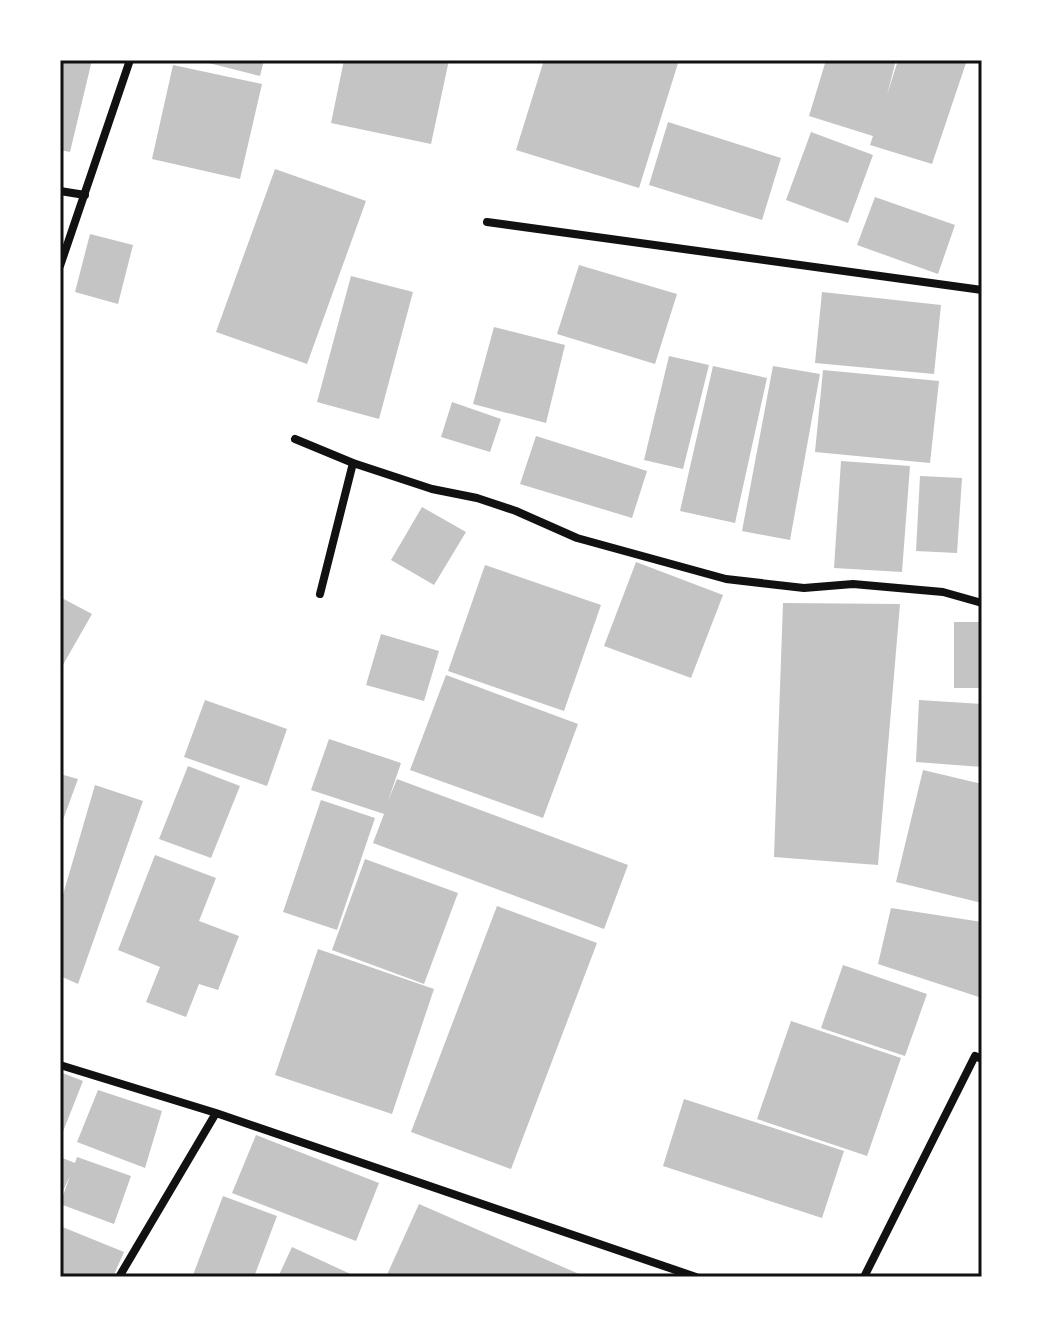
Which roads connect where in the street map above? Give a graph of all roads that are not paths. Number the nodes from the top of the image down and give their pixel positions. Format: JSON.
{"nodes":[{"id":1,"x":130,"y":60,"type":"edge"},
{"id":2,"x":60,"y":191,"type":"edge"},
{"id":3,"x":85,"y":195,"type":"junction"},
{"id":4,"x":487,"y":222,"type":"dead end"},
{"id":5,"x":60,"y":266,"type":"edge"},
{"id":6,"x":982,"y":290,"type":"edge"},
{"id":7,"x":295,"y":439,"type":"dead end"},
{"id":8,"x":353,"y":463,"type":"junction"},
{"id":9,"x":320,"y":594,"type":"dead end"},
{"id":10,"x":982,"y":603,"type":"edge"},
{"id":11,"x":982,"y":1059,"type":"edge"},
{"id":12,"x":60,"y":1065,"type":"edge"},
{"id":13,"x":216,"y":1113,"type":"junction"},
{"id":14,"x":119,"y":1277,"type":"edge"},
{"id":15,"x":696,"y":1277,"type":"edge"},
{"id":16,"x":864,"y":1277,"type":"edge"}],
"edges":[{"from":1,"to":3,"type":"street"},
{"from":2,"to":3,"type":"street"},
{"from":3,"to":5,"type":"street"},
{"from":4,"to":6,"type":"street"},
{"from":7,"to":8,"type":"street"},
{"from":8,"to":9,"type":"street"},
{"from":8,"to":10,"type":"street"},
{"from":11,"to":16,"type":"street"},
{"from":12,"to":13,"type":"street"},
{"from":13,"to":14,"type":"street"},
{"from":13,"to":15,"type":"street"}]}
